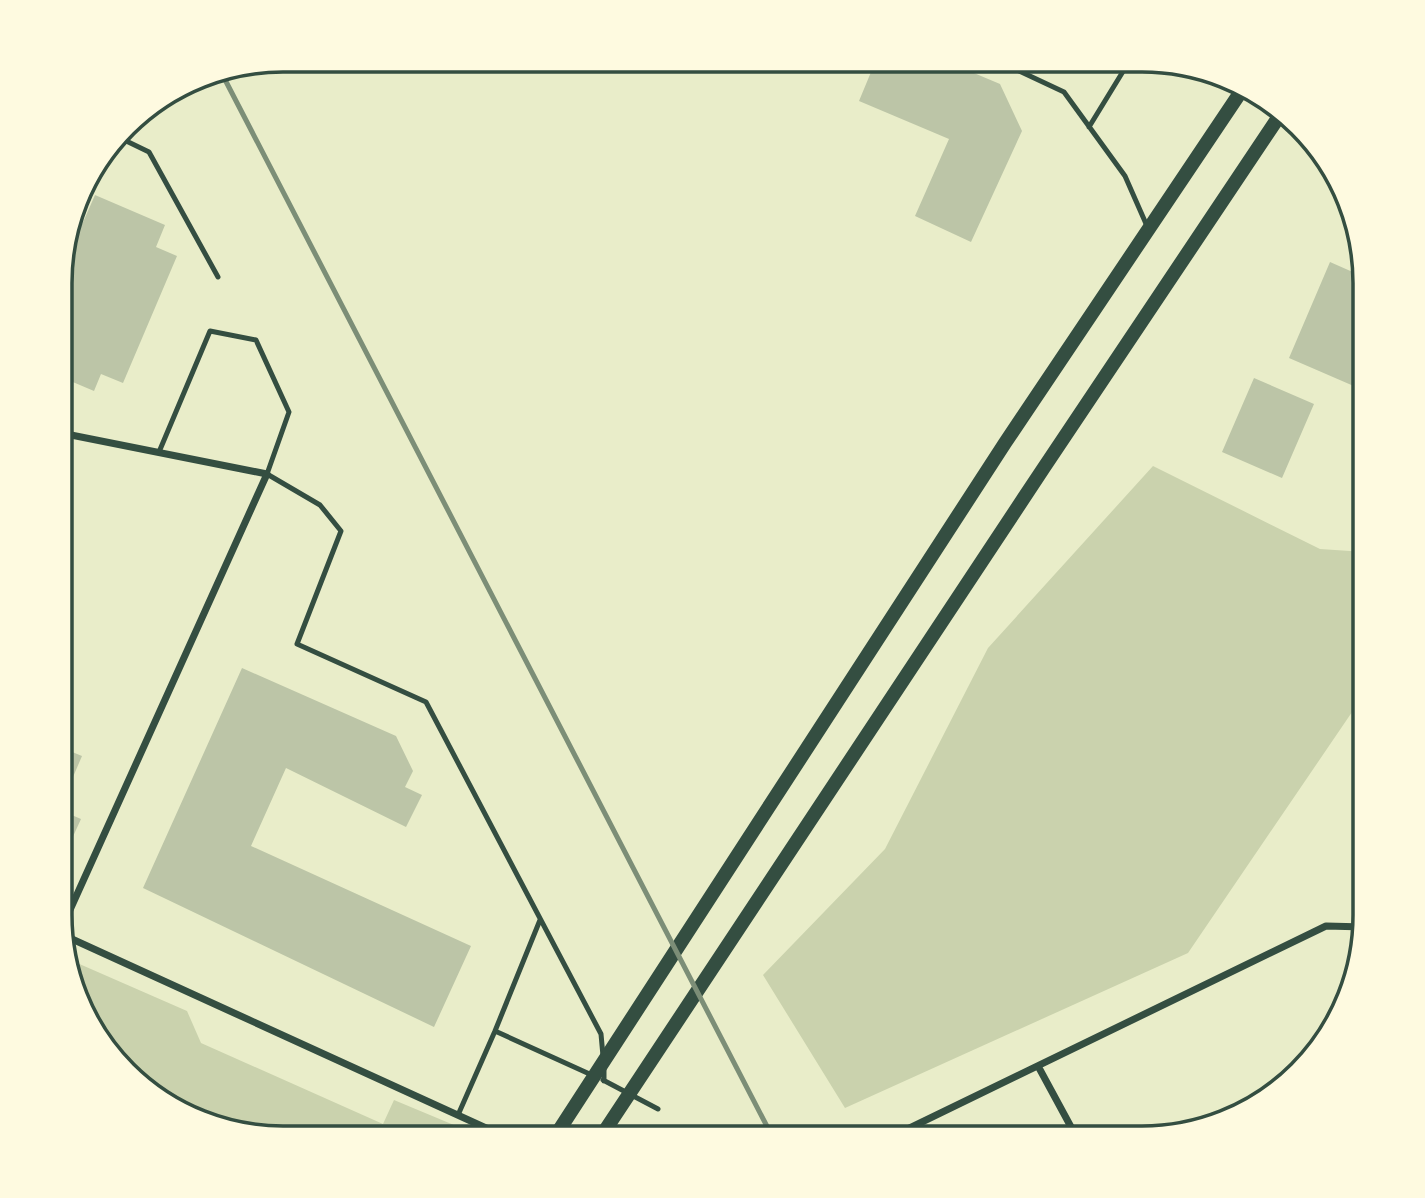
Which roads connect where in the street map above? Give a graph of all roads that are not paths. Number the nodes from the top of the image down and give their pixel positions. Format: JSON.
{"nodes":[{"id":1,"x":1022,"y":72,"type":"edge"},
{"id":2,"x":1123,"y":72,"type":"edge"},
{"id":3,"x":1239,"y":95,"type":"edge"},
{"id":4,"x":1276,"y":120,"type":"edge"},
{"id":5,"x":1089,"y":127,"type":"junction"},
{"id":6,"x":127,"y":141,"type":"edge"},
{"id":7,"x":1148,"y":229,"type":"junction"},
{"id":8,"x":218,"y":277,"type":"dead end"},
{"id":9,"x":72,"y":435,"type":"edge"},
{"id":10,"x":159,"y":452,"type":"junction"},
{"id":11,"x":267,"y":474,"type":"junction"},
{"id":12,"x":72,"y":908,"type":"edge"},
{"id":13,"x":540,"y":919,"type":"junction"},
{"id":14,"x":1353,"y":927,"type":"edge"},
{"id":15,"x":73,"y":939,"type":"edge"},
{"id":16,"x":495,"y":1031,"type":"junction"},
{"id":17,"x":1038,"y":1066,"type":"junction"},
{"id":18,"x":604,"y":1081,"type":"junction"},
{"id":19,"x":658,"y":1109,"type":"dead end"},
{"id":20,"x":458,"y":1115,"type":"junction"},
{"id":21,"x":482,"y":1126,"type":"edge"},
{"id":22,"x":562,"y":1126,"type":"edge"},
{"id":23,"x":608,"y":1126,"type":"edge"},
{"id":24,"x":914,"y":1126,"type":"edge"},
{"id":25,"x":1070,"y":1126,"type":"edge"}],
"edges":[{"from":1,"to":5,"type":"lane"},
{"from":2,"to":5,"type":"lane"},
{"from":3,"to":7,"type":"main road"},
{"from":4,"to":23,"type":"main road"},
{"from":5,"to":7,"type":"lane"},
{"from":6,"to":8,"type":"lane"},
{"from":7,"to":22,"type":"main road"},
{"from":9,"to":10,"type":"street"},
{"from":10,"to":11,"type":"street"},
{"from":10,"to":11,"type":"lane"},
{"from":11,"to":12,"type":"street"},
{"from":11,"to":13,"type":"lane"},
{"from":13,"to":16,"type":"lane"},
{"from":13,"to":18,"type":"lane"},
{"from":14,"to":17,"type":"street"},
{"from":15,"to":20,"type":"street"},
{"from":16,"to":18,"type":"lane"},
{"from":16,"to":20,"type":"lane"},
{"from":17,"to":24,"type":"street"},
{"from":17,"to":25,"type":"street"},
{"from":18,"to":19,"type":"lane"},
{"from":20,"to":21,"type":"street"}]}
